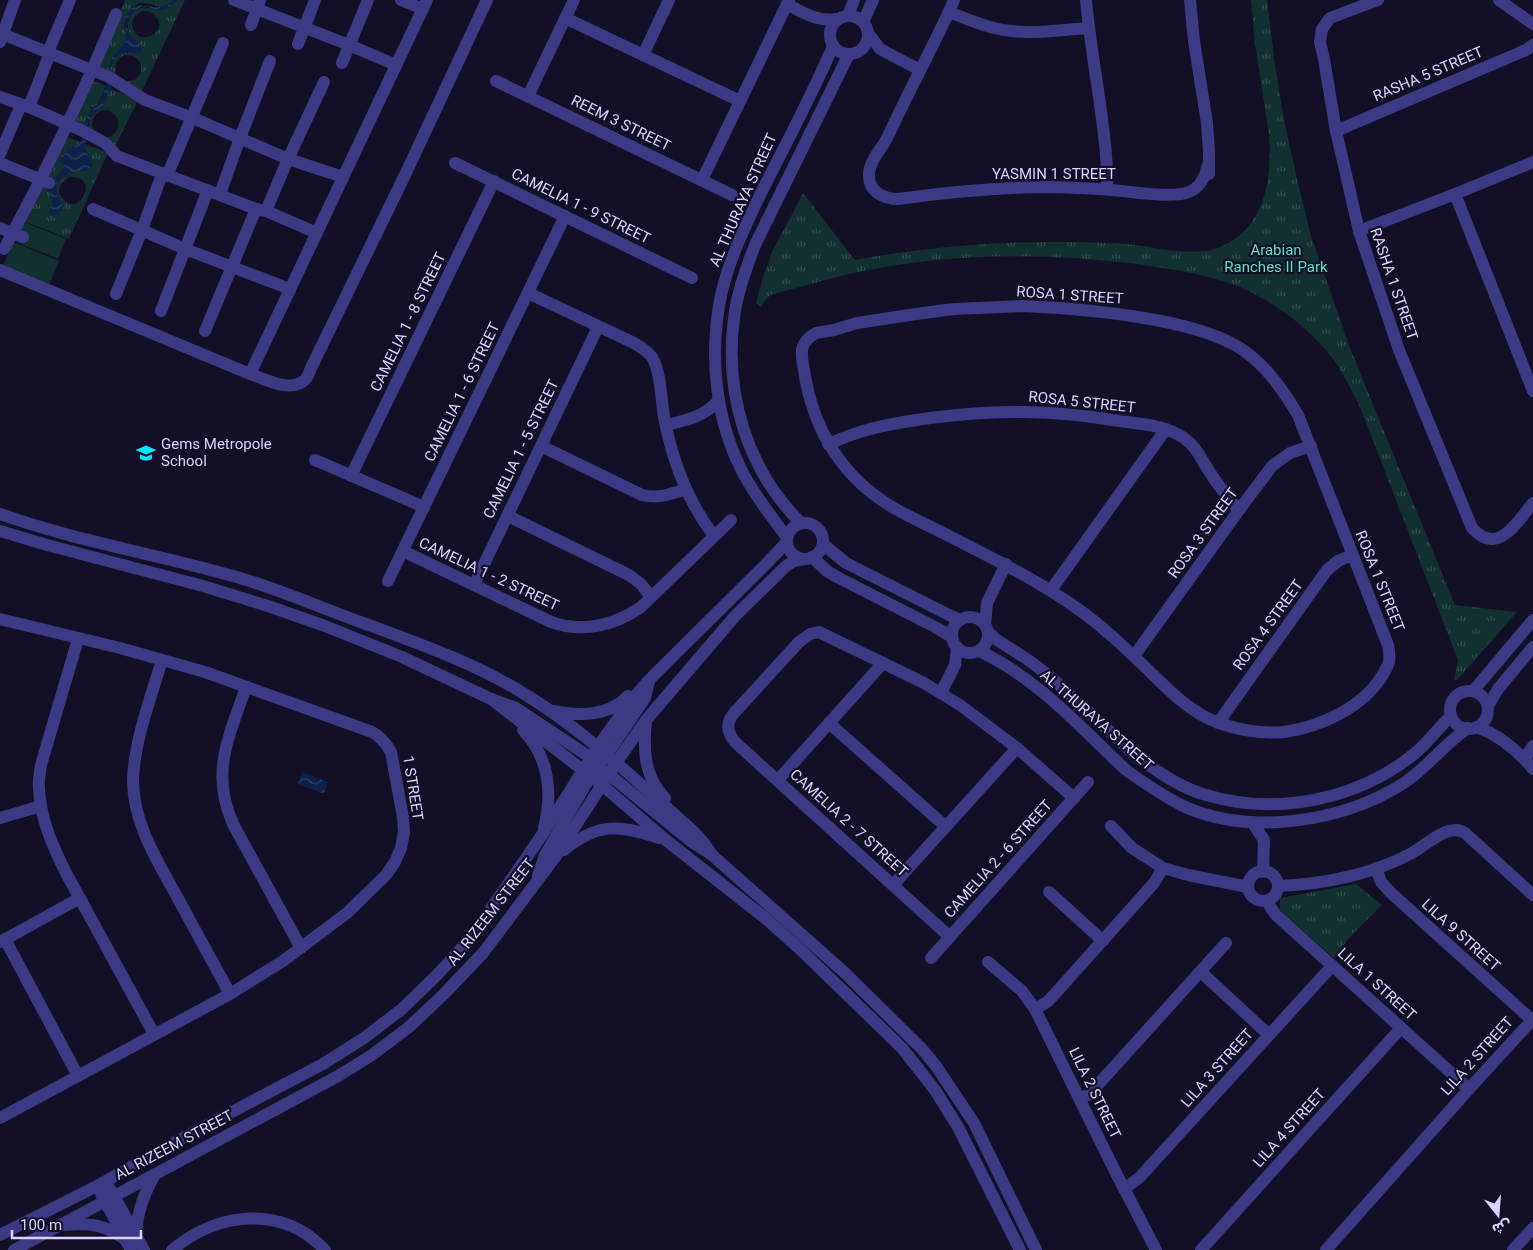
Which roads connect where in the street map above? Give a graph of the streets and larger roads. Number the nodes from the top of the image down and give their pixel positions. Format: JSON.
{"nodes":[{"id":1,"x":15,"y":0,"type":"edge"},
{"id":2,"x":70,"y":0,"type":"edge"},
{"id":3,"x":234,"y":0,"type":"edge"},
{"id":4,"x":315,"y":0,"type":"edge"},
{"id":5,"x":368,"y":0,"type":"edge"},
{"id":6,"x":401,"y":0,"type":"edge"},
{"id":7,"x":487,"y":0,"type":"edge"},
{"id":8,"x":574,"y":0,"type":"edge"},
{"id":9,"x":669,"y":0,"type":"edge"},
{"id":10,"x":854,"y":0,"type":"edge"},
{"id":11,"x":873,"y":0,"type":"edge"},
{"id":12,"x":1086,"y":0,"type":"edge"},
{"id":13,"x":1190,"y":0,"type":"edge"},
{"id":14,"x":1378,"y":0,"type":"edge"},
{"id":15,"x":1499,"y":0,"type":"edge"},
{"id":16,"x":788,"y":2,"type":"edge"},
{"id":17,"x":259,"y":4,"type":"edge"},
{"id":18,"x":425,"y":4,"type":"edge"},
{"id":19,"x":952,"y":6,"type":"edge"},
{"id":20,"x":116,"y":14,"type":"dead end"},
{"id":21,"x":842,"y":17,"type":"junction"},
{"id":22,"x":565,"y":18,"type":"junction"},
{"id":23,"x":816,"y":18,"type":"junction"},
{"id":24,"x":1533,"y":24,"type":"edge"},
{"id":25,"x":251,"y":25,"type":"dead end"},
{"id":26,"x":304,"y":28,"type":"junction"},
{"id":27,"x":866,"y":28,"type":"junction"},
{"id":28,"x":1088,"y":28,"type":"junction"},
{"id":29,"x":1,"y":36,"type":"edge"},
{"id":30,"x":831,"y":42,"type":"junction"},
{"id":31,"x":223,"y":43,"type":"dead end"},
{"id":32,"x":298,"y":44,"type":"dead end"},
{"id":33,"x":349,"y":45,"type":"junction"},
{"id":34,"x":1533,"y":45,"type":"edge"},
{"id":35,"x":880,"y":49,"type":"junction"},
{"id":36,"x":49,"y":52,"type":"junction"},
{"id":37,"x":854,"y":52,"type":"junction"},
{"id":38,"x":643,"y":55,"type":"junction"},
{"id":39,"x":270,"y":61,"type":"dead end"},
{"id":40,"x":342,"y":63,"type":"dead end"},
{"id":41,"x":396,"y":65,"type":"junction"},
{"id":42,"x":93,"y":70,"type":"junction"},
{"id":43,"x":920,"y":70,"type":"junction"},
{"id":44,"x":496,"y":81,"type":"dead end"},
{"id":45,"x":324,"y":82,"type":"dead end"},
{"id":46,"x":528,"y":96,"type":"junction"},
{"id":47,"x":0,"y":97,"type":"edge"},
{"id":48,"x":740,"y":101,"type":"junction"},
{"id":49,"x":25,"y":106,"type":"junction"},
{"id":50,"x":193,"y":118,"type":"junction"},
{"id":51,"x":68,"y":124,"type":"junction"},
{"id":52,"x":1336,"y":131,"type":"junction"},
{"id":53,"x":240,"y":138,"type":"junction"},
{"id":54,"x":0,"y":154,"type":"edge"},
{"id":55,"x":288,"y":159,"type":"junction"},
{"id":56,"x":1533,"y":162,"type":"edge"},
{"id":57,"x":0,"y":163,"type":"edge"},
{"id":58,"x":455,"y":163,"type":"dead end"},
{"id":59,"x":165,"y":175,"type":"junction"},
{"id":60,"x":343,"y":177,"type":"junction"},
{"id":61,"x":702,"y":180,"type":"junction"},
{"id":62,"x":494,"y":181,"type":"junction"},
{"id":63,"x":45,"y":182,"type":"junction"},
{"id":64,"x":1107,"y":189,"type":"junction"},
{"id":65,"x":214,"y":192,"type":"junction"},
{"id":66,"x":1455,"y":194,"type":"junction"},
{"id":67,"x":732,"y":195,"type":"dead end"},
{"id":68,"x":92,"y":209,"type":"dead end"},
{"id":69,"x":261,"y":210,"type":"junction"},
{"id":70,"x":565,"y":216,"type":"junction"},
{"id":71,"x":0,"y":228,"type":"edge"},
{"id":72,"x":142,"y":230,"type":"junction"},
{"id":73,"x":1359,"y":231,"type":"junction"},
{"id":74,"x":316,"y":232,"type":"junction"},
{"id":75,"x":18,"y":235,"type":"junction"},
{"id":76,"x":4,"y":249,"type":"dead end"},
{"id":77,"x":185,"y":249,"type":"junction"},
{"id":78,"x":232,"y":266,"type":"junction"},
{"id":79,"x":0,"y":270,"type":"edge"},
{"id":80,"x":692,"y":278,"type":"dead end"},
{"id":81,"x":290,"y":289,"type":"junction"},
{"id":82,"x":528,"y":293,"type":"junction"},
{"id":83,"x":116,"y":294,"type":"dead end"},
{"id":84,"x":160,"y":312,"type":"dead end"},
{"id":85,"x":598,"y":327,"type":"junction"},
{"id":86,"x":205,"y":331,"type":"dead end"},
{"id":87,"x":250,"y":374,"type":"junction"},
{"id":88,"x":1533,"y":390,"type":"edge"},
{"id":89,"x":719,"y":400,"type":"junction"},
{"id":90,"x":695,"y":418,"type":"junction"},
{"id":91,"x":666,"y":425,"type":"junction"},
{"id":92,"x":725,"y":426,"type":"junction"},
{"id":93,"x":1166,"y":429,"type":"junction"},
{"id":94,"x":828,"y":444,"type":"junction"},
{"id":95,"x":541,"y":446,"type":"junction"},
{"id":96,"x":1311,"y":446,"type":"junction"},
{"id":97,"x":316,"y":460,"type":"dead end"},
{"id":98,"x":351,"y":476,"type":"junction"},
{"id":99,"x":686,"y":489,"type":"junction"},
{"id":100,"x":1533,"y":503,"type":"edge"},
{"id":101,"x":424,"y":507,"type":"junction"},
{"id":102,"x":1239,"y":510,"type":"junction"},
{"id":103,"x":0,"y":514,"type":"edge"},
{"id":104,"x":508,"y":516,"type":"junction"},
{"id":105,"x":731,"y":520,"type":"dead end"},
{"id":106,"x":801,"y":523,"type":"junction"},
{"id":107,"x":0,"y":531,"type":"edge"},
{"id":108,"x":714,"y":536,"type":"junction"},
{"id":109,"x":787,"y":540,"type":"junction"},
{"id":110,"x":823,"y":544,"type":"junction"},
{"id":111,"x":403,"y":551,"type":"junction"},
{"id":112,"x":1352,"y":555,"type":"junction"},
{"id":113,"x":808,"y":558,"type":"junction"},
{"id":114,"x":1006,"y":564,"type":"junction"},
{"id":115,"x":388,"y":581,"type":"dead end"},
{"id":116,"x":474,"y":585,"type":"junction"},
{"id":117,"x":745,"y":585,"type":"junction"},
{"id":118,"x":1051,"y":590,"type":"junction"},
{"id":119,"x":755,"y":596,"type":"junction"},
{"id":120,"x":651,"y":597,"type":"junction"},
{"id":121,"x":987,"y":603,"type":"junction"},
{"id":122,"x":725,"y":604,"type":"junction"},
{"id":123,"x":736,"y":616,"type":"junction"},
{"id":124,"x":965,"y":618,"type":"junction"},
{"id":125,"x":0,"y":619,"type":"edge"},
{"id":126,"x":1533,"y":620,"type":"edge"},
{"id":127,"x":987,"y":628,"type":"junction"},
{"id":128,"x":78,"y":638,"type":"junction"},
{"id":129,"x":954,"y":642,"type":"junction"},
{"id":130,"x":1533,"y":647,"type":"edge"},
{"id":131,"x":975,"y":652,"type":"junction"},
{"id":132,"x":1134,"y":656,"type":"junction"},
{"id":133,"x":162,"y":660,"type":"junction"},
{"id":134,"x":883,"y":663,"type":"junction"},
{"id":135,"x":955,"y":665,"type":"junction"},
{"id":136,"x":650,"y":678,"type":"junction"},
{"id":137,"x":246,"y":687,"type":"junction"},
{"id":138,"x":1473,"y":691,"type":"junction"},
{"id":139,"x":941,"y":693,"type":"junction"},
{"id":140,"x":491,"y":699,"type":"junction"},
{"id":141,"x":548,"y":710,"type":"junction"},
{"id":142,"x":1487,"y":711,"type":"junction"},
{"id":143,"x":1451,"y":716,"type":"junction"},
{"id":144,"x":646,"y":720,"type":"junction"},
{"id":145,"x":1218,"y":722,"type":"junction"},
{"id":146,"x":830,"y":723,"type":"junction"},
{"id":147,"x":1472,"y":728,"type":"junction"},
{"id":148,"x":1495,"y":735,"type":"junction"},
{"id":149,"x":1533,"y":746,"type":"edge"},
{"id":150,"x":1017,"y":748,"type":"junction"},
{"id":151,"x":1524,"y":758,"type":"junction"},
{"id":152,"x":599,"y":766,"type":"junction"},
{"id":153,"x":1533,"y":770,"type":"edge"},
{"id":154,"x":778,"y":780,"type":"junction"},
{"id":155,"x":1088,"y":782,"type":"dead end"},
{"id":156,"x":1074,"y":798,"type":"junction"},
{"id":157,"x":41,"y":806,"type":"junction"},
{"id":158,"x":0,"y":818,"type":"edge"},
{"id":159,"x":1252,"y":822,"type":"junction"},
{"id":160,"x":1277,"y":822,"type":"junction"},
{"id":161,"x":945,"y":826,"type":"junction"},
{"id":162,"x":1111,"y":826,"type":"dead end"},
{"id":163,"x":542,"y":835,"type":"junction"},
{"id":164,"x":1264,"y":840,"type":"junction"},
{"id":165,"x":667,"y":841,"type":"junction"},
{"id":166,"x":712,"y":855,"type":"junction"},
{"id":167,"x":556,"y":856,"type":"junction"},
{"id":168,"x":1163,"y":868,"type":"junction"},
{"id":169,"x":1376,"y":868,"type":"junction"},
{"id":170,"x":1263,"y":872,"type":"junction"},
{"id":171,"x":536,"y":883,"type":"junction"},
{"id":172,"x":893,"y":885,"type":"junction"},
{"id":173,"x":1248,"y":886,"type":"junction"},
{"id":174,"x":1278,"y":886,"type":"junction"},
{"id":175,"x":1049,"y":892,"type":"dead end"},
{"id":176,"x":1533,"y":895,"type":"edge"},
{"id":177,"x":80,"y":898,"type":"junction"},
{"id":178,"x":1267,"y":900,"type":"junction"},
{"id":179,"x":950,"y":937,"type":"junction"},
{"id":180,"x":3,"y":941,"type":"edge"},
{"id":181,"x":1102,"y":941,"type":"junction"},
{"id":182,"x":1226,"y":944,"type":"dead end"},
{"id":183,"x":301,"y":948,"type":"junction"},
{"id":184,"x":931,"y":958,"type":"dead end"},
{"id":185,"x":988,"y":962,"type":"dead end"},
{"id":186,"x":1332,"y":966,"type":"junction"},
{"id":187,"x":1201,"y":972,"type":"junction"},
{"id":188,"x":230,"y":994,"type":"junction"},
{"id":189,"x":1035,"y":1009,"type":"junction"},
{"id":190,"x":1532,"y":1020,"type":"edge"},
{"id":191,"x":1401,"y":1028,"type":"junction"},
{"id":192,"x":154,"y":1034,"type":"junction"},
{"id":193,"x":1269,"y":1035,"type":"junction"},
{"id":194,"x":78,"y":1076,"type":"junction"},
{"id":195,"x":1469,"y":1089,"type":"junction"},
{"id":196,"x":1080,"y":1098,"type":"junction"},
{"id":197,"x":0,"y":1118,"type":"edge"},
{"id":198,"x":155,"y":1174,"type":"junction"},
{"id":199,"x":101,"y":1183,"type":"junction"},
{"id":200,"x":1124,"y":1188,"type":"junction"},
{"id":201,"x":110,"y":1198,"type":"junction"},
{"id":202,"x":59,"y":1226,"type":"junction"},
{"id":203,"x":1533,"y":1228,"type":"edge"},
{"id":204,"x":0,"y":1235,"type":"edge"},
{"id":205,"x":131,"y":1242,"type":"edge"},
{"id":206,"x":14,"y":1250,"type":"edge"},
{"id":207,"x":144,"y":1250,"type":"edge"},
{"id":208,"x":172,"y":1250,"type":"edge"},
{"id":209,"x":325,"y":1250,"type":"edge"},
{"id":210,"x":1020,"y":1250,"type":"edge"},
{"id":211,"x":1036,"y":1250,"type":"edge"},
{"id":212,"x":1156,"y":1250,"type":"edge"},
{"id":213,"x":1201,"y":1250,"type":"edge"},
{"id":214,"x":1326,"y":1250,"type":"edge"},
{"id":215,"x":1513,"y":1250,"type":"edge"}],
"edges":[{"from":1,"to":29,"type":"street"},
{"from":2,"to":36,"type":"street"},
{"from":3,"to":17,"type":"street"},
{"from":4,"to":26,"type":"street"},
{"from":5,"to":33,"type":"street"},
{"from":6,"to":18,"type":"street"},
{"from":7,"to":87,"type":"street"},
{"from":8,"to":22,"type":"street"},
{"from":9,"to":38,"type":"street"},
{"from":10,"to":21,"type":"street"},
{"from":11,"to":27,"type":"street"},
{"from":12,"to":28,"type":"street"},
{"from":13,"to":64,"type":"street","name":"YASMIN 1 STREET"},
{"from":14,"to":52,"type":"street","name":"RASHA 1 STREET"},
{"from":15,"to":24,"type":"street"},
{"from":16,"to":23,"type":"street"},
{"from":16,"to":48,"type":"street"},
{"from":17,"to":25,"type":"street"},
{"from":17,"to":26,"type":"street"},
{"from":18,"to":41,"type":"street"},
{"from":19,"to":28,"type":"street"},
{"from":19,"to":43,"type":"street","name":"YASMIN 1 STREET"},
{"from":20,"to":42,"type":"street"},
{"from":21,"to":23,"type":"street"},
{"from":21,"to":27,"type":"street"},
{"from":21,"to":30,"type":"street"},
{"from":22,"to":38,"type":"street"},
{"from":22,"to":46,"type":"street"},
{"from":23,"to":30,"type":"street"},
{"from":26,"to":32,"type":"street"},
{"from":26,"to":33,"type":"street"},
{"from":27,"to":35,"type":"street"},
{"from":27,"to":37,"type":"street"},
{"from":28,"to":64,"type":"street"},
{"from":29,"to":36,"type":"street"},
{"from":30,"to":37,"type":"street"},
{"from":30,"to":89,"type":"street","name":"AL THURAYA STREET"},
{"from":31,"to":50,"type":"street"},
{"from":33,"to":40,"type":"street"},
{"from":33,"to":41,"type":"street"},
{"from":34,"to":52,"type":"street","name":"RASHA 5 STREET"},
{"from":35,"to":37,"type":"street"},
{"from":35,"to":43,"type":"street"},
{"from":36,"to":42,"type":"street"},
{"from":36,"to":49,"type":"street"},
{"from":37,"to":106,"type":"street","name":"AL THURAYA STREET"},
{"from":38,"to":48,"type":"street"},
{"from":39,"to":53,"type":"street"},
{"from":41,"to":60,"type":"street"},
{"from":42,"to":50,"type":"street"},
{"from":42,"to":51,"type":"street"},
{"from":43,"to":64,"type":"street","name":"YASMIN 1 STREET"},
{"from":44,"to":46,"type":"street","name":"REEM 3 STREET"},
{"from":45,"to":55,"type":"street"},
{"from":46,"to":61,"type":"street","name":"REEM 3 STREET"},
{"from":47,"to":49,"type":"street"},
{"from":48,"to":61,"type":"street"},
{"from":49,"to":51,"type":"street"},
{"from":49,"to":54,"type":"street"},
{"from":50,"to":53,"type":"street"},
{"from":50,"to":59,"type":"street"},
{"from":51,"to":59,"type":"street"},
{"from":51,"to":63,"type":"street"},
{"from":52,"to":73,"type":"street","name":"RASHA 1 STREET"},
{"from":53,"to":55,"type":"street"},
{"from":53,"to":65,"type":"street"},
{"from":55,"to":60,"type":"street"},
{"from":55,"to":69,"type":"street"},
{"from":56,"to":66,"type":"street"},
{"from":57,"to":63,"type":"street"},
{"from":58,"to":62,"type":"street","name":"CAMELIA 1 - 9 STREET"},
{"from":59,"to":65,"type":"street"},
{"from":59,"to":72,"type":"street"},
{"from":60,"to":74,"type":"street"},
{"from":61,"to":67,"type":"street","name":"REEM 3 STREET"},
{"from":62,"to":70,"type":"street","name":"CAMELIA 1 - 9 STREET"},
{"from":62,"to":98,"type":"street","name":"CAMELIA 1 - 8 STREET"},
{"from":63,"to":75,"type":"street"},
{"from":65,"to":69,"type":"street"},
{"from":65,"to":77,"type":"street"},
{"from":66,"to":73,"type":"street"},
{"from":66,"to":88,"type":"street"},
{"from":68,"to":72,"type":"street"},
{"from":69,"to":74,"type":"street"},
{"from":69,"to":78,"type":"street"},
{"from":70,"to":80,"type":"street","name":"CAMELIA 1 - 9 STREET"},
{"from":70,"to":82,"type":"street","name":"CAMELIA 1 - 6 STREET"},
{"from":71,"to":75,"type":"street"},
{"from":72,"to":77,"type":"street"},
{"from":72,"to":83,"type":"street"},
{"from":73,"to":100,"type":"street","name":"RASHA 1 STREET"},
{"from":74,"to":81,"type":"street"},
{"from":75,"to":76,"type":"street"},
{"from":77,"to":78,"type":"street"},
{"from":77,"to":84,"type":"street"},
{"from":78,"to":81,"type":"street"},
{"from":78,"to":86,"type":"street"},
{"from":79,"to":87,"type":"street"},
{"from":81,"to":87,"type":"street"},
{"from":82,"to":85,"type":"street"},
{"from":82,"to":101,"type":"street","name":"CAMELIA 1 - 6 STREET"},
{"from":85,"to":91,"type":"street"},
{"from":85,"to":95,"type":"street","name":"CAMELIA 1 - 5 STREET"},
{"from":89,"to":90,"type":"street"},
{"from":89,"to":92,"type":"street","name":"AL THURAYA STREET"},
{"from":90,"to":91,"type":"street"},
{"from":90,"to":92,"type":"street"},
{"from":91,"to":99,"type":"street"},
{"from":92,"to":109,"type":"street","name":"AL THURAYA STREET"},
{"from":93,"to":94,"type":"street","name":"ROSA 5 STREET"},
{"from":93,"to":102,"type":"street","name":"ROSA 5 STREET"},
{"from":93,"to":118,"type":"street"},
{"from":94,"to":96,"type":"street","name":"ROSA 1 STREET"},
{"from":94,"to":114,"type":"street","name":"ROSA 1 STREET"},
{"from":95,"to":99,"type":"street"},
{"from":95,"to":104,"type":"street","name":"CAMELIA 1 - 5 STREET"},
{"from":96,"to":102,"type":"street","name":"ROSA 3 STREET"},
{"from":96,"to":112,"type":"street","name":"ROSA 1 STREET"},
{"from":97,"to":98,"type":"street"},
{"from":98,"to":101,"type":"street"},
{"from":99,"to":108,"type":"street"},
{"from":101,"to":111,"type":"street","name":"CAMELIA 1 - 6 STREET"},
{"from":102,"to":132,"type":"street","name":"ROSA 3 STREET"},
{"from":103,"to":141,"type":"street"},
{"from":104,"to":116,"type":"street","name":"CAMELIA 1 - 5 STREET"},
{"from":104,"to":120,"type":"street"},
{"from":105,"to":108,"type":"street","name":"CAMELIA 1 - 2 STREET"},
{"from":106,"to":109,"type":"street"},
{"from":106,"to":110,"type":"street"},
{"from":107,"to":140,"type":"street"},
{"from":108,"to":120,"type":"street","name":"CAMELIA 1 - 2 STREET"},
{"from":109,"to":113,"type":"street"},
{"from":109,"to":117,"type":"street"},
{"from":110,"to":113,"type":"street"},
{"from":110,"to":124,"type":"street"},
{"from":111,"to":115,"type":"street","name":"CAMELIA 1 - 6 STREET"},
{"from":111,"to":116,"type":"street","name":"CAMELIA 1 - 2 STREET"},
{"from":112,"to":145,"type":"street","name":"ROSA 4 STREET"},
{"from":112,"to":145,"type":"street","name":"ROSA 1 STREET"},
{"from":113,"to":119,"type":"street","name":"AL RIZEEM STREET"},
{"from":113,"to":129,"type":"street"},
{"from":114,"to":118,"type":"street","name":"ROSA 1 STREET"},
{"from":114,"to":121,"type":"street"},
{"from":116,"to":120,"type":"street","name":"CAMELIA 1 - 2 STREET"},
{"from":117,"to":119,"type":"street"},
{"from":117,"to":122,"type":"street"},
{"from":118,"to":132,"type":"street","name":"ROSA 1 STREET"},
{"from":119,"to":123,"type":"street","name":"AL RIZEEM STREET"},
{"from":121,"to":124,"type":"street"},
{"from":121,"to":127,"type":"street"},
{"from":122,"to":123,"type":"street"},
{"from":122,"to":136,"type":"street"},
{"from":123,"to":144,"type":"street","name":"AL RIZEEM STREET"},
{"from":124,"to":127,"type":"street"},
{"from":124,"to":129,"type":"street"},
{"from":125,"to":128,"type":"street","name":"1 STREET"},
{"from":126,"to":138,"type":"street"},
{"from":127,"to":131,"type":"street"},
{"from":127,"to":143,"type":"street","name":"AL THURAYA STREET"},
{"from":128,"to":133,"type":"street","name":"1 STREET"},
{"from":128,"to":157,"type":"street"},
{"from":129,"to":131,"type":"street"},
{"from":129,"to":135,"type":"street"},
{"from":130,"to":142,"type":"street"},
{"from":131,"to":135,"type":"street"},
{"from":131,"to":159,"type":"street","name":"AL THURAYA STREET"},
{"from":132,"to":145,"type":"street","name":"ROSA 1 STREET"},
{"from":133,"to":137,"type":"street","name":"1 STREET"},
{"from":133,"to":188,"type":"street"},
{"from":134,"to":139,"type":"street"},
{"from":134,"to":146,"type":"street"},
{"from":134,"to":154,"type":"street","name":"CAMELIA 2 - 7 STREET"},
{"from":135,"to":139,"type":"street"},
{"from":136,"to":141,"type":"street"},
{"from":136,"to":152,"type":"street"},
{"from":137,"to":183,"type":"street"},
{"from":137,"to":183,"type":"street","name":"1 STREET"},
{"from":138,"to":142,"type":"street"},
{"from":138,"to":143,"type":"street"},
{"from":139,"to":150,"type":"street"},
{"from":140,"to":152,"type":"street"},
{"from":140,"to":163,"type":"street"},
{"from":141,"to":152,"type":"street"},
{"from":142,"to":147,"type":"street"},
{"from":142,"to":148,"type":"street"},
{"from":143,"to":147,"type":"street"},
{"from":144,"to":152,"type":"street","name":"AL RIZEEM STREET"},
{"from":144,"to":166,"type":"street"},
{"from":146,"to":154,"type":"street"},
{"from":146,"to":161,"type":"street"},
{"from":147,"to":148,"type":"street"},
{"from":147,"to":160,"type":"street","name":"AL THURAYA STREET"},
{"from":148,"to":151,"type":"street"},
{"from":149,"to":151,"type":"street"},
{"from":150,"to":156,"type":"street"},
{"from":150,"to":161,"type":"street"},
{"from":151,"to":153,"type":"street"},
{"from":152,"to":163,"type":"street","name":"AL RIZEEM STREET"},
{"from":152,"to":165,"type":"street"},
{"from":152,"to":166,"type":"street"},
{"from":152,"to":167,"type":"street","name":"AL RIZEEM STREET"},
{"from":152,"to":171,"type":"street"},
{"from":154,"to":172,"type":"street","name":"CAMELIA 2 - 7 STREET"},
{"from":155,"to":156,"type":"street","name":"CAMELIA 2 - 6 STREET"},
{"from":156,"to":179,"type":"street","name":"CAMELIA 2 - 6 STREET"},
{"from":157,"to":158,"type":"street"},
{"from":157,"to":177,"type":"street"},
{"from":159,"to":160,"type":"street","name":"AL THURAYA STREET"},
{"from":159,"to":164,"type":"street"},
{"from":160,"to":164,"type":"street"},
{"from":161,"to":172,"type":"street"},
{"from":162,"to":168,"type":"street"},
{"from":163,"to":199,"type":"street","name":"AL RIZEEM STREET"},
{"from":164,"to":170,"type":"street"},
{"from":165,"to":167,"type":"street"},
{"from":165,"to":210,"type":"street"},
{"from":166,"to":211,"type":"street"},
{"from":167,"to":171,"type":"street","name":"AL RIZEEM STREET"},
{"from":168,"to":173,"type":"street"},
{"from":168,"to":181,"type":"street"},
{"from":169,"to":174,"type":"street"},
{"from":169,"to":176,"type":"street"},
{"from":169,"to":190,"type":"street","name":"LILA 9 STREET"},
{"from":170,"to":173,"type":"street"},
{"from":170,"to":174,"type":"street"},
{"from":171,"to":198,"type":"street","name":"AL RIZEEM STREET"},
{"from":172,"to":179,"type":"street","name":"CAMELIA 2 - 7 STREET"},
{"from":173,"to":178,"type":"street"},
{"from":174,"to":178,"type":"street"},
{"from":175,"to":181,"type":"street"},
{"from":177,"to":180,"type":"street"},
{"from":177,"to":192,"type":"street"},
{"from":178,"to":186,"type":"street","name":"LILA 1 STREET"},
{"from":179,"to":184,"type":"street","name":"CAMELIA 2 - 6 STREET"},
{"from":180,"to":194,"type":"street"},
{"from":181,"to":189,"type":"street"},
{"from":182,"to":187,"type":"street"},
{"from":183,"to":188,"type":"street","name":"1 STREET"},
{"from":185,"to":189,"type":"street","name":"LILA 2 STREET"},
{"from":186,"to":191,"type":"street","name":"LILA 1 STREET"},
{"from":186,"to":193,"type":"street","name":"LILA 3 STREET"},
{"from":187,"to":193,"type":"street"},
{"from":187,"to":196,"type":"street"},
{"from":188,"to":192,"type":"street","name":"1 STREET"},
{"from":189,"to":196,"type":"street","name":"LILA 2 STREET"},
{"from":190,"to":195,"type":"street","name":"LILA 2 STREET"},
{"from":191,"to":195,"type":"street","name":"LILA 1 STREET"},
{"from":191,"to":213,"type":"street","name":"LILA 4 STREET"},
{"from":192,"to":194,"type":"street","name":"1 STREET"},
{"from":193,"to":200,"type":"street","name":"LILA 3 STREET"},
{"from":194,"to":197,"type":"street","name":"1 STREET"},
{"from":195,"to":214,"type":"street","name":"LILA 2 STREET"},
{"from":196,"to":200,"type":"street","name":"LILA 2 STREET"},
{"from":198,"to":201,"type":"street","name":"AL RIZEEM STREET"},
{"from":198,"to":205,"type":"street"},
{"from":199,"to":201,"type":"street"},
{"from":199,"to":204,"type":"street","name":"AL RIZEEM STREET"},
{"from":200,"to":212,"type":"street","name":"LILA 2 STREET"},
{"from":201,"to":202,"type":"street","name":"AL RIZEEM STREET"},
{"from":201,"to":205,"type":"street"},
{"from":202,"to":205,"type":"street"},
{"from":202,"to":206,"type":"street","name":"AL RIZEEM STREET"},
{"from":203,"to":215,"type":"street"},
{"from":205,"to":207,"type":"street"},
{"from":208,"to":209,"type":"street"}]}
